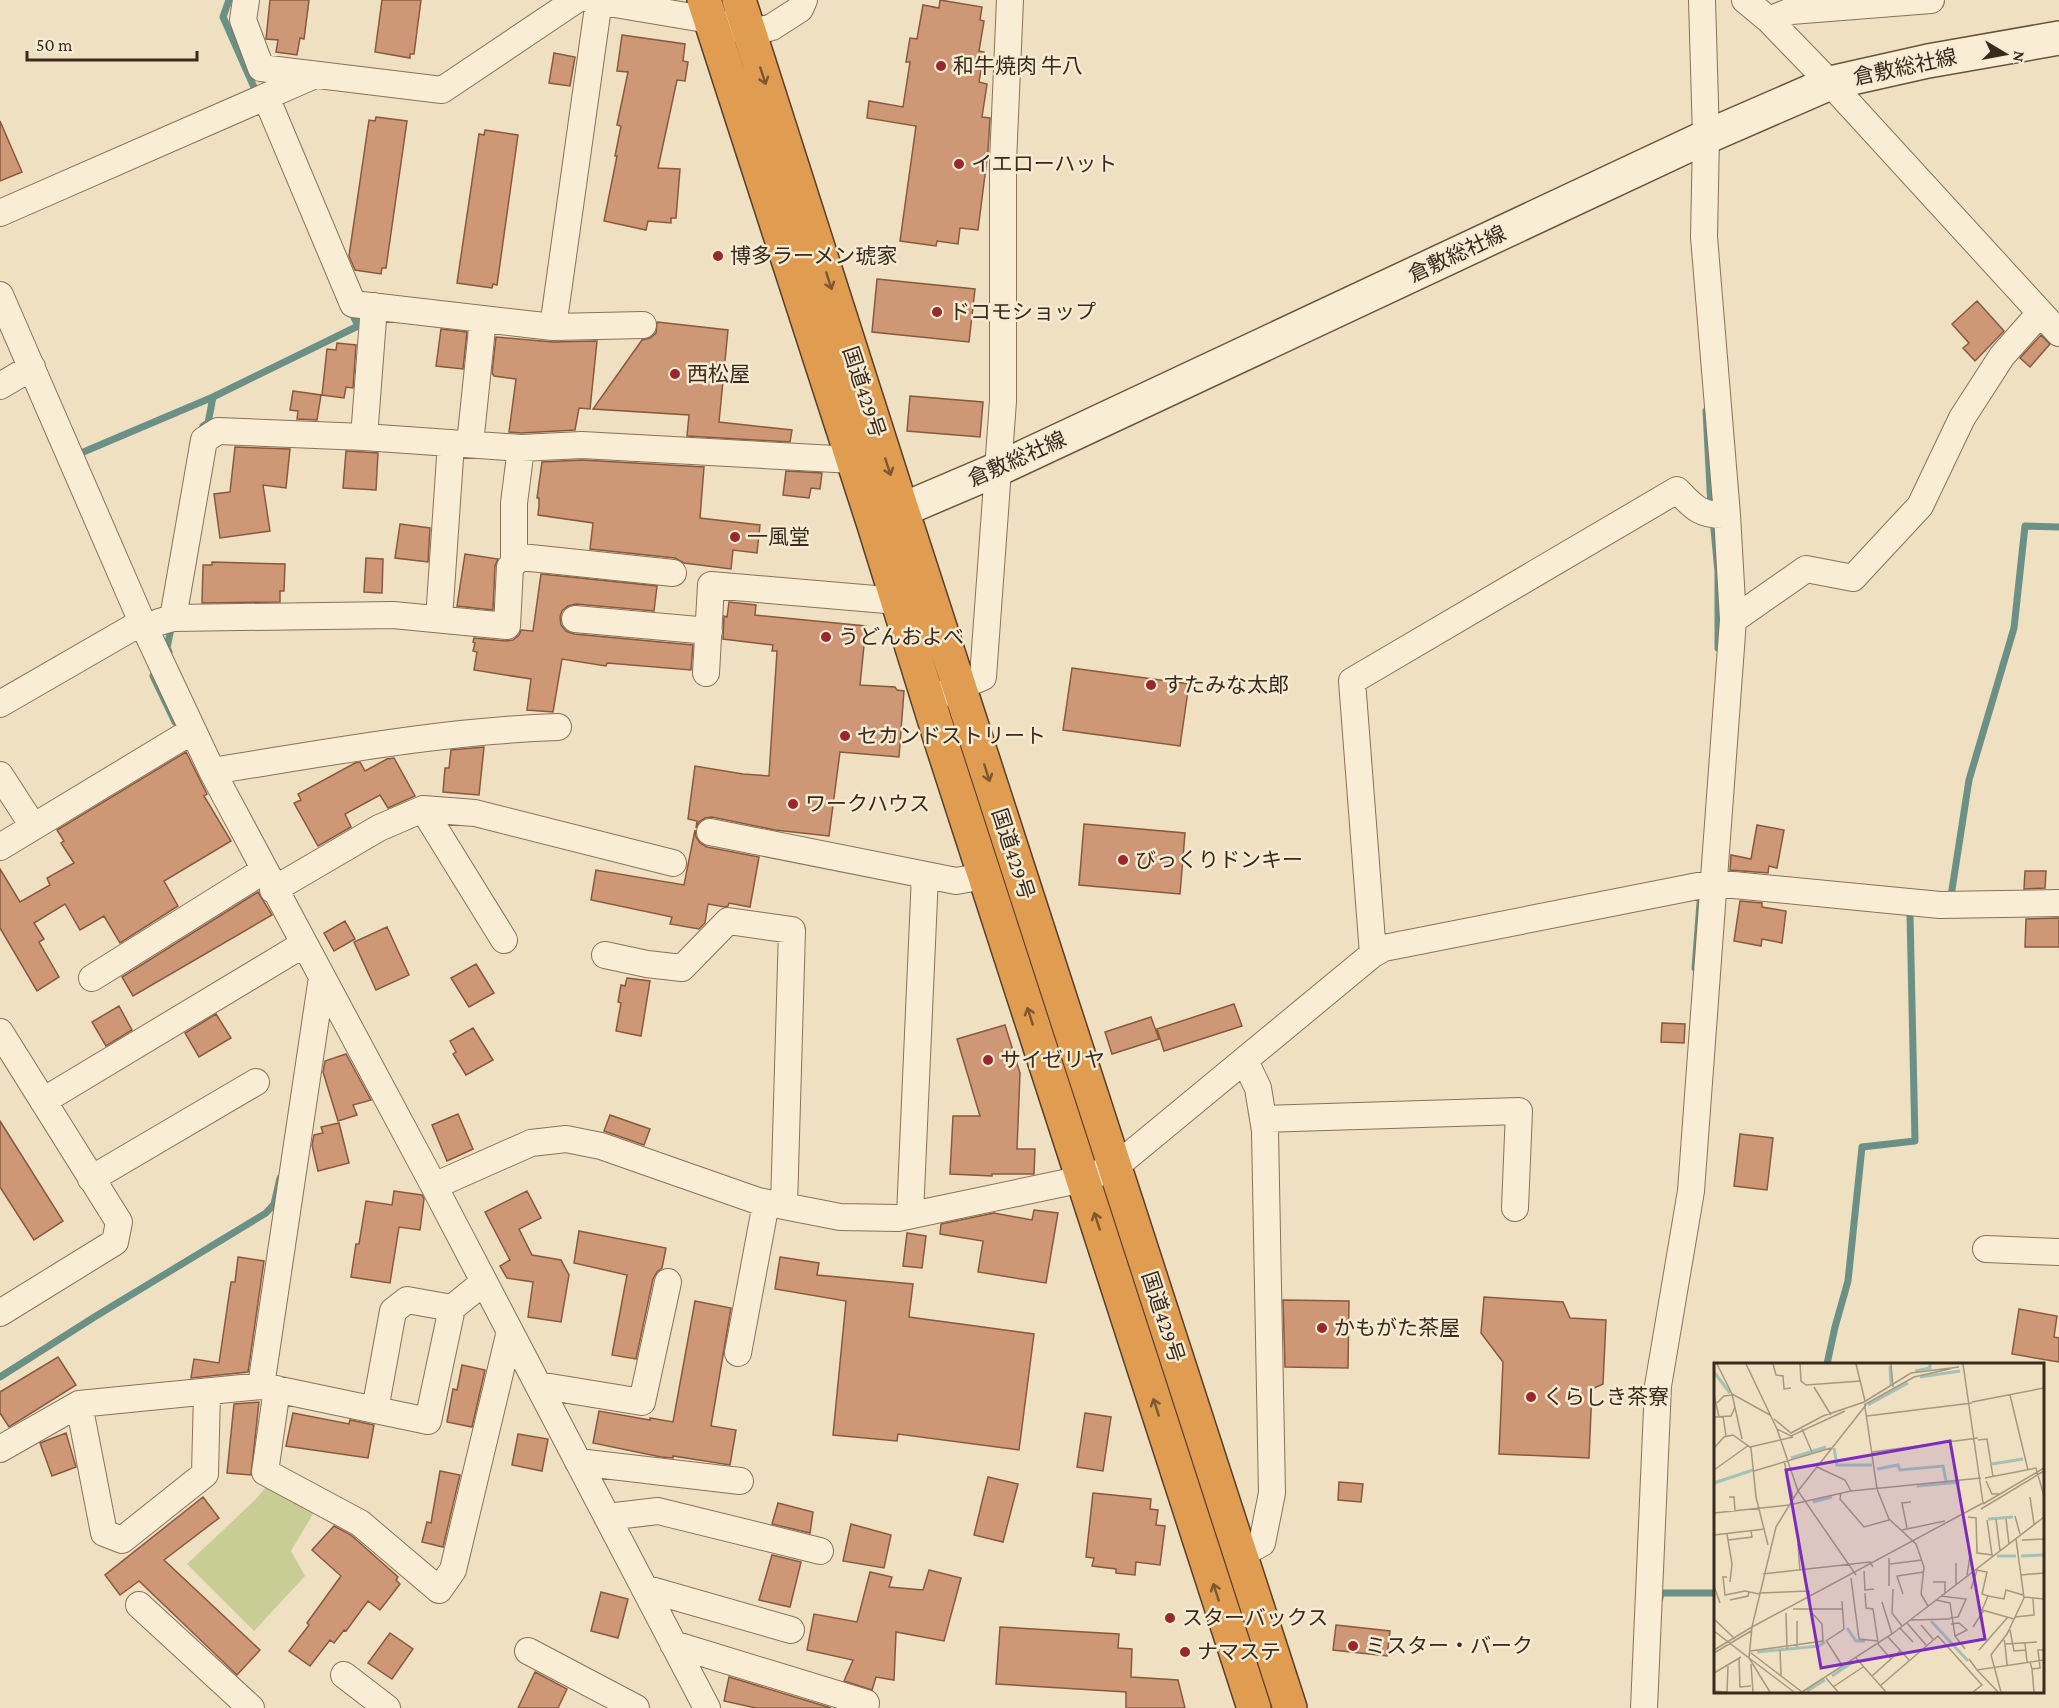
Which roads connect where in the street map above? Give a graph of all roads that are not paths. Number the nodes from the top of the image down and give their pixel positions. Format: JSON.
{"nodes":[{"id":1,"x":246,"y":0,"type":"edge"},
{"id":2,"x":591,"y":0,"type":"edge"},
{"id":3,"x":739,"y":0,"type":"edge"},
{"id":4,"x":804,"y":0,"type":"edge"},
{"id":5,"x":1010,"y":0,"type":"edge"},
{"id":6,"x":1702,"y":0,"type":"edge"},
{"id":7,"x":1745,"y":0,"type":"edge"},
{"id":8,"x":1931,"y":0,"type":"edge"},
{"id":9,"x":707,"y":10,"type":"edge"},
{"id":10,"x":1769,"y":20,"type":"junction"},
{"id":11,"x":750,"y":33,"type":"junction"},
{"id":12,"x":2059,"y":38,"type":"edge"},
{"id":13,"x":315,"y":75,"type":"junction"},
{"id":14,"x":1830,"y":84,"type":"junction"},
{"id":15,"x":262,"y":98,"type":"junction"},
{"id":16,"x":1706,"y":137,"type":"junction"},
{"id":17,"x":0,"y":213,"type":"edge"},
{"id":18,"x":0,"y":295,"type":"edge"},
{"id":19,"x":374,"y":306,"type":"junction"},
{"id":20,"x":2040,"y":313,"type":"junction"},
{"id":21,"x":483,"y":319,"type":"junction"},
{"id":22,"x":643,"y":325,"type":"dead end"},
{"id":23,"x":553,"y":327,"type":"junction"},
{"id":24,"x":2059,"y":333,"type":"edge"},
{"id":25,"x":32,"y":367,"type":"junction"},
{"id":26,"x":0,"y":386,"type":"edge"},
{"id":27,"x":364,"y":437,"type":"junction"},
{"id":28,"x":461,"y":444,"type":"junction"},
{"id":29,"x":521,"y":448,"type":"junction"},
{"id":30,"x":853,"y":460,"type":"junction"},
{"id":31,"x":998,"y":469,"type":"junction"},
{"id":32,"x":1720,"y":515,"type":"junction"},
{"id":33,"x":888,"y":517,"type":"junction"},
{"id":34,"x":514,"y":563,"type":"junction"},
{"id":35,"x":673,"y":573,"type":"dead end"},
{"id":36,"x":898,"y":601,"type":"junction"},
{"id":37,"x":173,"y":618,"type":"junction"},
{"id":38,"x":439,"y":619,"type":"junction"},
{"id":39,"x":575,"y":619,"type":"dead end"},
{"id":40,"x":1733,"y":620,"type":"junction"},
{"id":41,"x":138,"y":626,"type":"junction"},
{"id":42,"x":709,"y":631,"type":"junction"},
{"id":43,"x":706,"y":673,"type":"dead end"},
{"id":44,"x":959,"y":687,"type":"junction"},
{"id":45,"x":929,"y":700,"type":"junction"},
{"id":46,"x":0,"y":704,"type":"edge"},
{"id":47,"x":558,"y":727,"type":"dead end"},
{"id":48,"x":186,"y":735,"type":"junction"},
{"id":49,"x":212,"y":771,"type":"junction"},
{"id":50,"x":0,"y":775,"type":"edge"},
{"id":51,"x":423,"y":809,"type":"junction"},
{"id":52,"x":33,"y":826,"type":"junction"},
{"id":53,"x":710,"y":832,"type":"dead end"},
{"id":54,"x":0,"y":847,"type":"edge"},
{"id":55,"x":673,"y":863,"type":"dead end"},
{"id":56,"x":925,"y":875,"type":"junction"},
{"id":57,"x":985,"y":876,"type":"junction"},
{"id":58,"x":269,"y":880,"type":"junction"},
{"id":59,"x":1705,"y":885,"type":"junction"},
{"id":60,"x":2059,"y":903,"type":"edge"},
{"id":61,"x":504,"y":940,"type":"dead end"},
{"id":62,"x":298,"y":948,"type":"junction"},
{"id":63,"x":1373,"y":954,"type":"junction"},
{"id":64,"x":605,"y":955,"type":"dead end"},
{"id":65,"x":322,"y":977,"type":"junction"},
{"id":66,"x":92,"y":978,"type":"dead end"},
{"id":67,"x":0,"y":1032,"type":"edge"},
{"id":68,"x":1245,"y":1061,"type":"junction"},
{"id":69,"x":256,"y":1082,"type":"dead end"},
{"id":70,"x":43,"y":1101,"type":"junction"},
{"id":71,"x":1263,"y":1119,"type":"junction"},
{"id":72,"x":1115,"y":1167,"type":"junction"},
{"id":73,"x":91,"y":1179,"type":"junction"},
{"id":74,"x":1083,"y":1179,"type":"junction"},
{"id":75,"x":434,"y":1186,"type":"junction"},
{"id":76,"x":775,"y":1204,"type":"junction"},
{"id":77,"x":1515,"y":1208,"type":"dead end"},
{"id":78,"x":910,"y":1215,"type":"junction"},
{"id":79,"x":1986,"y":1249,"type":"dead end"},
{"id":80,"x":2059,"y":1252,"type":"edge"},
{"id":81,"x":484,"y":1282,"type":"junction"},
{"id":82,"x":668,"y":1282,"type":"dead end"},
{"id":83,"x":452,"y":1308,"type":"junction"},
{"id":84,"x":0,"y":1313,"type":"edge"},
{"id":85,"x":510,"y":1331,"type":"junction"},
{"id":86,"x":738,"y":1353,"type":"dead end"},
{"id":87,"x":538,"y":1385,"type":"junction"},
{"id":88,"x":269,"y":1388,"type":"junction"},
{"id":89,"x":207,"y":1392,"type":"junction"},
{"id":90,"x":79,"y":1404,"type":"junction"},
{"id":91,"x":375,"y":1410,"type":"junction"},
{"id":92,"x":0,"y":1449,"type":"edge"},
{"id":93,"x":578,"y":1462,"type":"junction"},
{"id":94,"x":740,"y":1481,"type":"dead end"},
{"id":95,"x":607,"y":1517,"type":"junction"},
{"id":96,"x":820,"y":1551,"type":"dead end"},
{"id":97,"x":1240,"y":1556,"type":"junction"},
{"id":98,"x":644,"y":1588,"type":"junction"},
{"id":99,"x":139,"y":1605,"type":"dead end"},
{"id":100,"x":791,"y":1630,"type":"dead end"},
{"id":101,"x":673,"y":1644,"type":"junction"},
{"id":102,"x":528,"y":1651,"type":"dead end"},
{"id":103,"x":344,"y":1675,"type":"dead end"},
{"id":104,"x":866,"y":1704,"type":"dead end"},
{"id":105,"x":251,"y":1708,"type":"edge"},
{"id":106,"x":387,"y":1708,"type":"edge"},
{"id":107,"x":636,"y":1708,"type":"edge"},
{"id":108,"x":707,"y":1708,"type":"edge"},
{"id":109,"x":1254,"y":1708,"type":"edge"},
{"id":110,"x":1290,"y":1708,"type":"edge"},
{"id":111,"x":1644,"y":1708,"type":"edge"}],
"edges":[{"from":1,"to":13,"type":"street"},
{"from":2,"to":9,"type":"street"},
{"from":2,"to":13,"type":"street"},
{"from":2,"to":23,"type":"street"},
{"from":3,"to":11,"type":"highway","name":"国道429号"},
{"from":4,"to":11,"type":"street"},
{"from":5,"to":31,"type":"street"},
{"from":6,"to":16,"type":"street"},
{"from":7,"to":10,"type":"street"},
{"from":8,"to":10,"type":"street"},
{"from":9,"to":11,"type":"street"},
{"from":9,"to":30,"type":"highway","name":"国道429号"},
{"from":10,"to":14,"type":"street"},
{"from":11,"to":33,"type":"highway","name":"国道429号","one_way":true},
{"from":12,"to":14,"type":"main road","name":"倉敷総社線"},
{"from":13,"to":15,"type":"street"},
{"from":14,"to":16,"type":"main road","name":"倉敷総社線"},
{"from":14,"to":20,"type":"street"},
{"from":15,"to":17,"type":"street"},
{"from":15,"to":19,"type":"street"},
{"from":16,"to":31,"type":"main road","name":"倉敷総社線"},
{"from":16,"to":32,"type":"street"},
{"from":18,"to":25,"type":"street"},
{"from":19,"to":21,"type":"street"},
{"from":19,"to":27,"type":"street"},
{"from":20,"to":24,"type":"street"},
{"from":20,"to":40,"type":"street"},
{"from":21,"to":23,"type":"street"},
{"from":21,"to":28,"type":"street"},
{"from":22,"to":23,"type":"street"},
{"from":25,"to":26,"type":"street"},
{"from":25,"to":41,"type":"street"},
{"from":27,"to":28,"type":"street"},
{"from":27,"to":37,"type":"street"},
{"from":28,"to":29,"type":"street"},
{"from":28,"to":38,"type":"street"},
{"from":29,"to":30,"type":"street"},
{"from":29,"to":34,"type":"street"},
{"from":30,"to":33,"type":"highway","name":"国道429号"},
{"from":31,"to":33,"type":"main road","name":"倉敷総社線"},
{"from":31,"to":44,"type":"street"},
{"from":32,"to":40,"type":"street"},
{"from":32,"to":63,"type":"street"},
{"from":33,"to":36,"type":"highway","name":"国道429号"},
{"from":33,"to":44,"type":"highway","name":"国道429号"},
{"from":34,"to":35,"type":"street"},
{"from":34,"to":38,"type":"street"},
{"from":36,"to":42,"type":"street"},
{"from":36,"to":45,"type":"highway","name":"国道429号"},
{"from":37,"to":38,"type":"street"},
{"from":37,"to":41,"type":"street"},
{"from":39,"to":42,"type":"street"},
{"from":40,"to":59,"type":"street"},
{"from":41,"to":46,"type":"street"},
{"from":41,"to":48,"type":"street"},
{"from":42,"to":43,"type":"street"},
{"from":44,"to":45,"type":"street"},
{"from":44,"to":72,"type":"highway","name":"国道429号","one_way":true},
{"from":45,"to":57,"type":"highway","name":"国道429号"},
{"from":47,"to":49,"type":"street"},
{"from":48,"to":49,"type":"street"},
{"from":48,"to":52,"type":"street"},
{"from":49,"to":58,"type":"street"},
{"from":50,"to":52,"type":"street"},
{"from":51,"to":55,"type":"street"},
{"from":51,"to":58,"type":"street"},
{"from":51,"to":61,"type":"street"},
{"from":52,"to":54,"type":"street"},
{"from":53,"to":56,"type":"street"},
{"from":56,"to":57,"type":"street"},
{"from":56,"to":78,"type":"street"},
{"from":74,"to":57,"type":"highway","name":"国道429号","one_way":true},
{"from":58,"to":62,"type":"street"},
{"from":58,"to":66,"type":"street"},
{"from":59,"to":60,"type":"street"},
{"from":59,"to":63,"type":"street"},
{"from":59,"to":111,"type":"street"},
{"from":62,"to":65,"type":"street"},
{"from":62,"to":70,"type":"street"},
{"from":63,"to":68,"type":"street"},
{"from":64,"to":76,"type":"street"},
{"from":65,"to":75,"type":"street"},
{"from":65,"to":88,"type":"street"},
{"from":67,"to":70,"type":"street"},
{"from":68,"to":71,"type":"street"},
{"from":68,"to":72,"type":"street"},
{"from":69,"to":73,"type":"street"},
{"from":70,"to":73,"type":"street"},
{"from":71,"to":77,"type":"street"},
{"from":71,"to":97,"type":"street"},
{"from":72,"to":74,"type":"street"},
{"from":72,"to":97,"type":"highway","name":"国道429号"},
{"from":73,"to":84,"type":"street"},
{"from":74,"to":78,"type":"street"},
{"from":109,"to":74,"type":"highway","name":"国道429号","one_way":true},
{"from":75,"to":76,"type":"street"},
{"from":75,"to":81,"type":"street"},
{"from":76,"to":78,"type":"street"},
{"from":76,"to":86,"type":"street"},
{"from":79,"to":80,"type":"street"},
{"from":81,"to":83,"type":"street"},
{"from":81,"to":85,"type":"street"},
{"from":82,"to":87,"type":"street"},
{"from":83,"to":91,"type":"street"},
{"from":83,"to":91,"type":"street"},
{"from":85,"to":87,"type":"street"},
{"from":85,"to":88,"type":"street"},
{"from":87,"to":93,"type":"street"},
{"from":88,"to":89,"type":"street"},
{"from":88,"to":91,"type":"street"},
{"from":89,"to":90,"type":"street"},
{"from":89,"to":90,"type":"street"},
{"from":90,"to":92,"type":"street"},
{"from":93,"to":94,"type":"street"},
{"from":93,"to":95,"type":"street"},
{"from":95,"to":96,"type":"street"},
{"from":95,"to":98,"type":"street"},
{"from":97,"to":110,"type":"highway","name":"国道429号"},
{"from":98,"to":100,"type":"street"},
{"from":98,"to":101,"type":"street"},
{"from":99,"to":105,"type":"street"},
{"from":101,"to":104,"type":"street"},
{"from":101,"to":108,"type":"street"},
{"from":102,"to":107,"type":"street"},
{"from":103,"to":106,"type":"street"}]}
